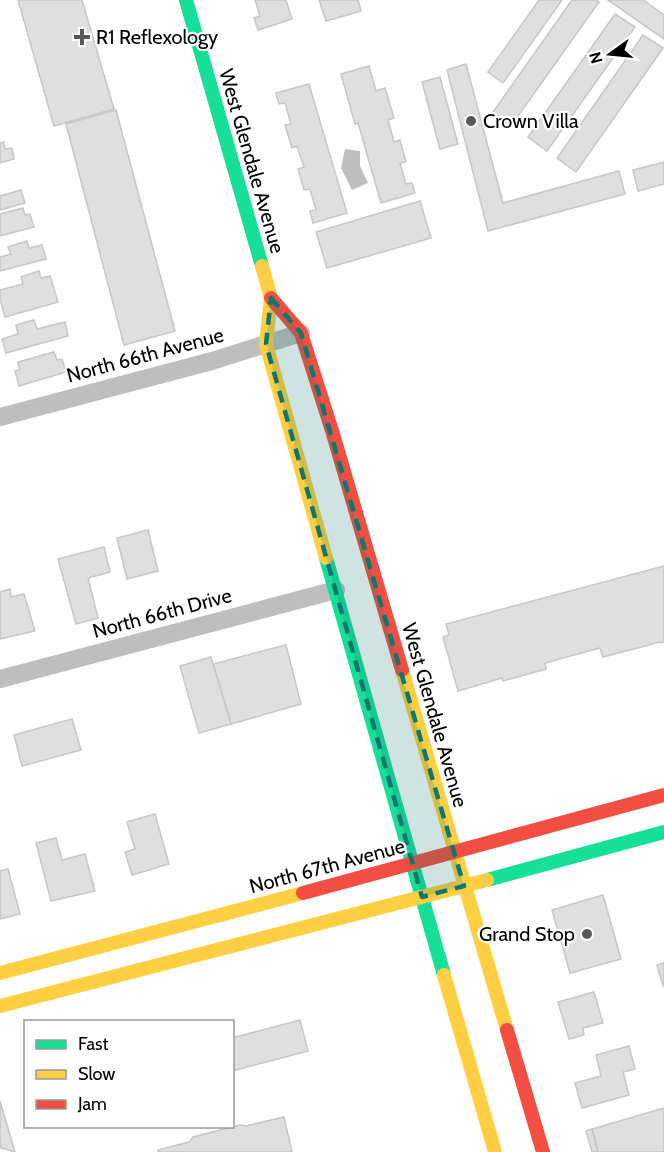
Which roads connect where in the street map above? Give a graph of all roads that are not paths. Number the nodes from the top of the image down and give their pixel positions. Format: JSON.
{"nodes":[{"id":1,"x":186,"y":0,"type":"edge"},
{"id":2,"x":271,"y":297,"type":"junction"},
{"id":3,"x":301,"y":333,"type":"junction"},
{"id":4,"x":266,"y":344,"type":"junction"},
{"id":5,"x":0,"y":417,"type":"edge"},
{"id":6,"x":336,"y":590,"type":"junction"},
{"id":7,"x":0,"y":679,"type":"edge"},
{"id":8,"x":664,"y":795,"type":"edge"},
{"id":9,"x":664,"y":832,"type":"edge"},
{"id":10,"x":454,"y":852,"type":"junction"},
{"id":11,"x":413,"y":863,"type":"junction"},
{"id":12,"x":464,"y":886,"type":"junction"},
{"id":13,"x":422,"y":897,"type":"junction"},
{"id":14,"x":0,"y":973,"type":"edge"},
{"id":15,"x":0,"y":1006,"type":"edge"},
{"id":16,"x":495,"y":1152,"type":"edge"},
{"id":17,"x":543,"y":1152,"type":"edge"}],
"edges":[{"from":1,"to":2,"type":"main road","name":"West Glendale Avenue"},
{"from":2,"to":3,"type":"main road","name":"West Glendale Avenue"},
{"from":2,"to":4,"type":"main road","name":"West Glendale Avenue"},
{"from":3,"to":4,"type":"street","name":"North 66th Avenue"},
{"from":3,"to":10,"type":"main road","name":"West Glendale Avenue"},
{"from":4,"to":5,"type":"street","name":"North 66th Avenue"},
{"from":4,"to":6,"type":"main road","name":"West Glendale Avenue"},
{"from":6,"to":7,"type":"street","name":"North 66th Drive"},
{"from":6,"to":11,"type":"main road","name":"West Glendale Avenue"},
{"from":8,"to":10,"type":"main road","name":"North 67th Avenue"},
{"from":9,"to":12,"type":"main road"},
{"from":10,"to":11,"type":"main road","name":"North 67th Avenue"},
{"from":10,"to":12,"type":"main road","name":"West Glendale Avenue"},
{"from":11,"to":13,"type":"main road","name":"West Glendale Avenue"},
{"from":11,"to":14,"type":"main road","name":"North 67th Avenue"},
{"from":12,"to":13,"type":"main road"},
{"from":12,"to":17,"type":"main road","name":"West Glendale Avenue"},
{"from":13,"to":15,"type":"main road"},
{"from":13,"to":16,"type":"main road","name":"West Glendale Avenue"}]}
